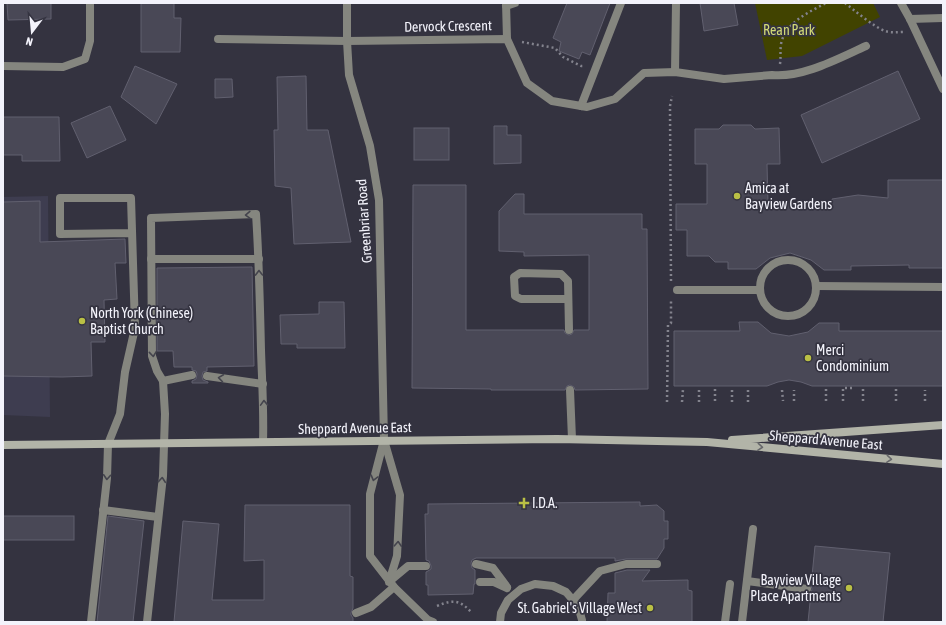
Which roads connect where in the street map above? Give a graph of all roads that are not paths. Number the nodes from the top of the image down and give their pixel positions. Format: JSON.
{"nodes":[{"id":1,"x":90,"y":3,"type":"edge"},
{"id":2,"x":347,"y":3,"type":"edge"},
{"id":3,"x":515,"y":3,"type":"edge"},
{"id":4,"x":621,"y":3,"type":"edge"},
{"id":5,"x":676,"y":3,"type":"edge"},
{"id":6,"x":901,"y":3,"type":"edge"},
{"id":7,"x":506,"y":4,"type":"edge"},
{"id":8,"x":943,"y":18,"type":"edge"},
{"id":9,"x":910,"y":19,"type":"junction"},
{"id":10,"x":218,"y":39,"type":"dead end"},
{"id":11,"x":507,"y":39,"type":"junction"},
{"id":12,"x":347,"y":41,"type":"junction"},
{"id":13,"x":866,"y":46,"type":"dead end"},
{"id":14,"x":3,"y":66,"type":"edge"},
{"id":15,"x":675,"y":72,"type":"junction"},
{"id":16,"x":943,"y":89,"type":"edge"},
{"id":17,"x":580,"y":106,"type":"junction"},
{"id":18,"x":132,"y":233,"type":"junction"},
{"id":19,"x":151,"y":259,"type":"junction"},
{"id":20,"x":259,"y":259,"type":"junction"},
{"id":21,"x":816,"y":286,"type":"junction"},
{"id":22,"x":674,"y":287,"type":"road end"},
{"id":23,"x":943,"y":287,"type":"edge"},
{"id":24,"x":760,"y":290,"type":"junction"},
{"id":25,"x":568,"y":299,"type":"junction"},
{"id":26,"x":569,"y":330,"type":"dead end"},
{"id":27,"x":192,"y":375,"type":"dead end"},
{"id":28,"x":208,"y":376,"type":"dead end"},
{"id":29,"x":163,"y":381,"type":"junction"},
{"id":30,"x":263,"y":384,"type":"junction"},
{"id":31,"x":570,"y":390,"type":"dead end"},
{"id":32,"x":943,"y":425,"type":"edge"},
{"id":33,"x":572,"y":439,"type":"junction"},
{"id":34,"x":384,"y":440,"type":"junction"},
{"id":35,"x":263,"y":442,"type":"junction"},
{"id":36,"x":707,"y":442,"type":"junction"},
{"id":37,"x":164,"y":443,"type":"junction"},
{"id":38,"x":108,"y":444,"type":"junction"},
{"id":39,"x":3,"y":445,"type":"edge"},
{"id":40,"x":943,"y":464,"type":"edge"},
{"id":41,"x":103,"y":510,"type":"junction"},
{"id":42,"x":158,"y":517,"type":"junction"},
{"id":43,"x":753,"y":529,"type":"dead end"},
{"id":44,"x":476,"y":564,"type":"dead end"},
{"id":45,"x":657,"y":564,"type":"dead end"},
{"id":46,"x":426,"y":566,"type":"dead end"},
{"id":47,"x":747,"y":581,"type":"junction"},
{"id":48,"x":480,"y":582,"type":"dead end"},
{"id":49,"x":730,"y":584,"type":"dead end"},
{"id":50,"x":391,"y":585,"type":"junction"},
{"id":51,"x":507,"y":588,"type":"junction"},
{"id":52,"x":807,"y":589,"type":"dead end"},
{"id":53,"x":517,"y":592,"type":"junction"},
{"id":54,"x":573,"y":600,"type":"junction"},
{"id":55,"x":356,"y":613,"type":"dead end"},
{"id":56,"x":429,"y":621,"type":"edge"},
{"id":57,"x":91,"y":622,"type":"edge"},
{"id":58,"x":146,"y":622,"type":"edge"},
{"id":59,"x":500,"y":622,"type":"edge"},
{"id":60,"x":582,"y":622,"type":"edge"},
{"id":61,"x":725,"y":622,"type":"edge"},
{"id":62,"x":742,"y":622,"type":"edge"}],
"edges":[{"from":1,"to":14,"type":"street"},
{"from":2,"to":12,"type":"street","name":"Greenbriar Road"},
{"from":3,"to":7,"type":"street"},
{"from":4,"to":17,"type":"street"},
{"from":5,"to":15,"type":"street"},
{"from":6,"to":9,"type":"street"},
{"from":7,"to":11,"type":"street"},
{"from":8,"to":9,"type":"street"},
{"from":9,"to":16,"type":"street"},
{"from":10,"to":12,"type":"street","name":"Dervock Crescent"},
{"from":11,"to":12,"type":"street","name":"Dervock Crescent"},
{"from":11,"to":17,"type":"street","name":"Dervock Crescent"},
{"from":12,"to":34,"type":"street","name":"Greenbriar Road"},
{"from":13,"to":15,"type":"street","name":"Dervock Crescent"},
{"from":15,"to":17,"type":"street","name":"Dervock Crescent"},
{"from":18,"to":18,"type":"street"},
{"from":18,"to":38,"type":"street"},
{"from":19,"to":20,"type":"street"},
{"from":20,"to":19,"type":"street","one_way":true},
{"from":19,"to":29,"type":"street","one_way":true},
{"from":30,"to":20,"type":"street","one_way":true},
{"from":21,"to":23,"type":"street"},
{"from":21,"to":24,"type":"street"},
{"from":21,"to":24,"type":"street"},
{"from":22,"to":24,"type":"street"},
{"from":25,"to":25,"type":"street"},
{"from":25,"to":26,"type":"street"},
{"from":27,"to":29,"type":"street"},
{"from":30,"to":28,"type":"street","one_way":true},
{"from":29,"to":37,"type":"street"},
{"from":35,"to":30,"type":"street","one_way":true},
{"from":31,"to":33,"type":"street"},
{"from":32,"to":36,"type":"main road","name":"Sheppard Avenue East"},
{"from":33,"to":34,"type":"main road","name":"Sheppard Avenue East"},
{"from":33,"to":36,"type":"main road","name":"Sheppard Avenue East"},
{"from":34,"to":35,"type":"main road","name":"Sheppard Avenue East"},
{"from":50,"to":34,"type":"street","one_way":true},
{"from":34,"to":50,"type":"street","one_way":true},
{"from":35,"to":37,"type":"main road","name":"Sheppard Avenue East"},
{"from":36,"to":40,"type":"main road","name":"Sheppard Avenue East","one_way":true},
{"from":37,"to":38,"type":"main road","name":"Sheppard Avenue East"},
{"from":42,"to":37,"type":"street","one_way":true},
{"from":38,"to":39,"type":"main road","name":"Sheppard Avenue East"},
{"from":38,"to":41,"type":"street","one_way":true},
{"from":41,"to":42,"type":"street"},
{"from":41,"to":57,"type":"street"},
{"from":42,"to":58,"type":"street"},
{"from":43,"to":47,"type":"street"},
{"from":44,"to":51,"type":"street"},
{"from":45,"to":54,"type":"street"},
{"from":46,"to":50,"type":"street"},
{"from":47,"to":52,"type":"street"},
{"from":47,"to":62,"type":"street"},
{"from":48,"to":51,"type":"street"},
{"from":49,"to":61,"type":"street"},
{"from":50,"to":55,"type":"street"},
{"from":50,"to":56,"type":"street"},
{"from":51,"to":53,"type":"street"},
{"from":53,"to":54,"type":"street"},
{"from":53,"to":59,"type":"street"},
{"from":54,"to":60,"type":"street"}]}
